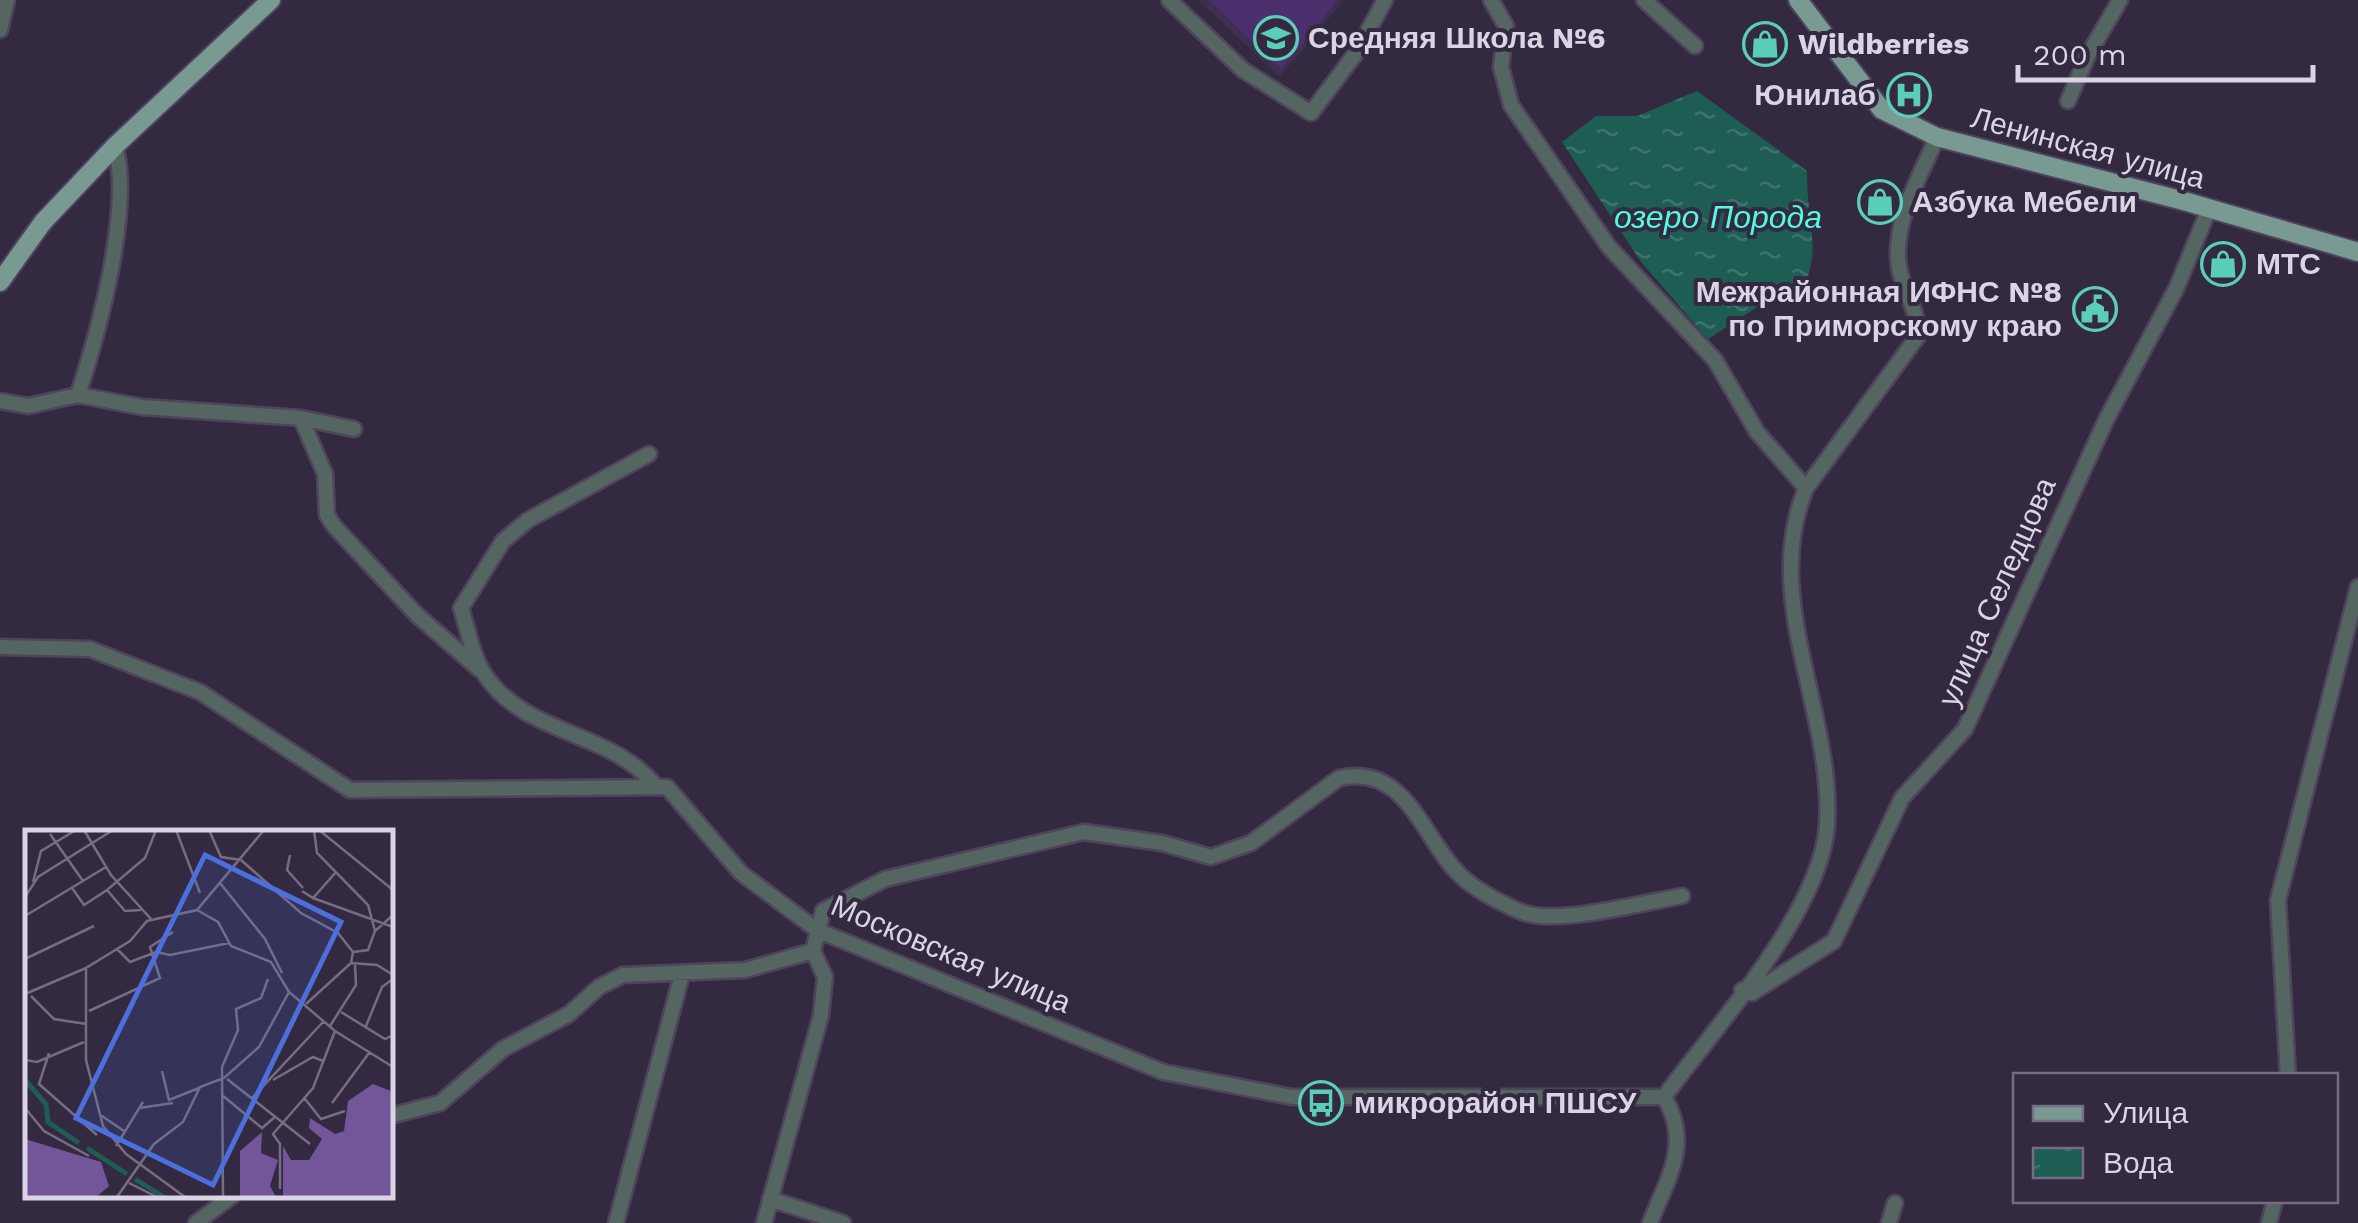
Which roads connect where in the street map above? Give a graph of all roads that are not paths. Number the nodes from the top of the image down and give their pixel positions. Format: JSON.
{"nodes":[{"id":1,"x":7,"y":0,"type":"edge"},
{"id":2,"x":271,"y":0,"type":"edge"},
{"id":3,"x":1169,"y":0,"type":"edge"},
{"id":4,"x":1386,"y":0,"type":"edge"},
{"id":5,"x":1491,"y":0,"type":"edge"},
{"id":6,"x":1644,"y":0,"type":"edge"},
{"id":7,"x":1798,"y":0,"type":"edge"},
{"id":8,"x":2120,"y":0,"type":"edge"},
{"id":9,"x":0,"y":30,"type":"edge"},
{"id":10,"x":1694,"y":46,"type":"dead end"},
{"id":11,"x":2068,"y":101,"type":"dead end"},
{"id":12,"x":1936,"y":137,"type":"junction"},
{"id":13,"x":115,"y":146,"type":"junction"},
{"id":14,"x":2210,"y":209,"type":"junction"},
{"id":15,"x":2358,"y":252,"type":"edge"},
{"id":16,"x":2,"y":273,"type":"edge"},
{"id":17,"x":78,"y":394,"type":"junction"},
{"id":18,"x":0,"y":401,"type":"edge"},
{"id":19,"x":301,"y":418,"type":"junction"},
{"id":20,"x":354,"y":429,"type":"dead end"},
{"id":21,"x":649,"y":454,"type":"dead end"},
{"id":22,"x":1806,"y":488,"type":"junction"},
{"id":23,"x":2358,"y":586,"type":"edge"},
{"id":24,"x":0,"y":647,"type":"edge"},
{"id":25,"x":484,"y":673,"type":"junction"},
{"id":26,"x":655,"y":784,"type":"junction"},
{"id":27,"x":1682,"y":896,"type":"dead end"},
{"id":28,"x":817,"y":930,"type":"junction"},
{"id":29,"x":813,"y":951,"type":"junction"},
{"id":30,"x":682,"y":974,"type":"junction"},
{"id":31,"x":1742,"y":990,"type":"junction"},
{"id":32,"x":2288,"y":1073,"type":"edge"},
{"id":33,"x":1664,"y":1097,"type":"junction"},
{"id":34,"x":392,"y":1115,"type":"edge"},
{"id":35,"x":229,"y":1198,"type":"edge"},
{"id":36,"x":770,"y":1199,"type":"junction"},
{"id":37,"x":1895,"y":1202,"type":"dead end"},
{"id":38,"x":196,"y":1223,"type":"edge"},
{"id":39,"x":616,"y":1223,"type":"edge"},
{"id":40,"x":764,"y":1223,"type":"edge"},
{"id":41,"x":843,"y":1223,"type":"edge"},
{"id":42,"x":1650,"y":1223,"type":"edge"},
{"id":43,"x":1889,"y":1223,"type":"edge"}],
"edges":[{"from":1,"to":9,"type":"street"},
{"from":2,"to":13,"type":"main road"},
{"from":3,"to":4,"type":"street"},
{"from":5,"to":22,"type":"street"},
{"from":6,"to":10,"type":"street"},
{"from":7,"to":12,"type":"main road","name":"Ленинская улица"},
{"from":8,"to":11,"type":"street"},
{"from":12,"to":14,"type":"main road","name":"Ленинская улица"},
{"from":12,"to":22,"type":"street"},
{"from":13,"to":16,"type":"main road"},
{"from":13,"to":17,"type":"street"},
{"from":14,"to":15,"type":"main road","name":"Ленинская улица"},
{"from":14,"to":31,"type":"street","name":"улица Селедцова"},
{"from":17,"to":18,"type":"street"},
{"from":17,"to":19,"type":"street"},
{"from":19,"to":20,"type":"street"},
{"from":19,"to":25,"type":"street","name":"Московская улица"},
{"from":21,"to":25,"type":"street"},
{"from":22,"to":31,"type":"street"},
{"from":23,"to":32,"type":"street"},
{"from":24,"to":26,"type":"street"},
{"from":25,"to":26,"type":"street","name":"Московская улица"},
{"from":26,"to":28,"type":"street","name":"Московская улица"},
{"from":27,"to":28,"type":"street"},
{"from":28,"to":29,"type":"street"},
{"from":28,"to":33,"type":"street","name":"Московская улица"},
{"from":29,"to":30,"type":"street"},
{"from":29,"to":36,"type":"street"},
{"from":30,"to":34,"type":"street"},
{"from":30,"to":39,"type":"street"},
{"from":31,"to":33,"type":"street"},
{"from":33,"to":42,"type":"street"},
{"from":35,"to":38,"type":"street"},
{"from":36,"to":40,"type":"street"},
{"from":36,"to":41,"type":"street"},
{"from":37,"to":43,"type":"street"}]}
